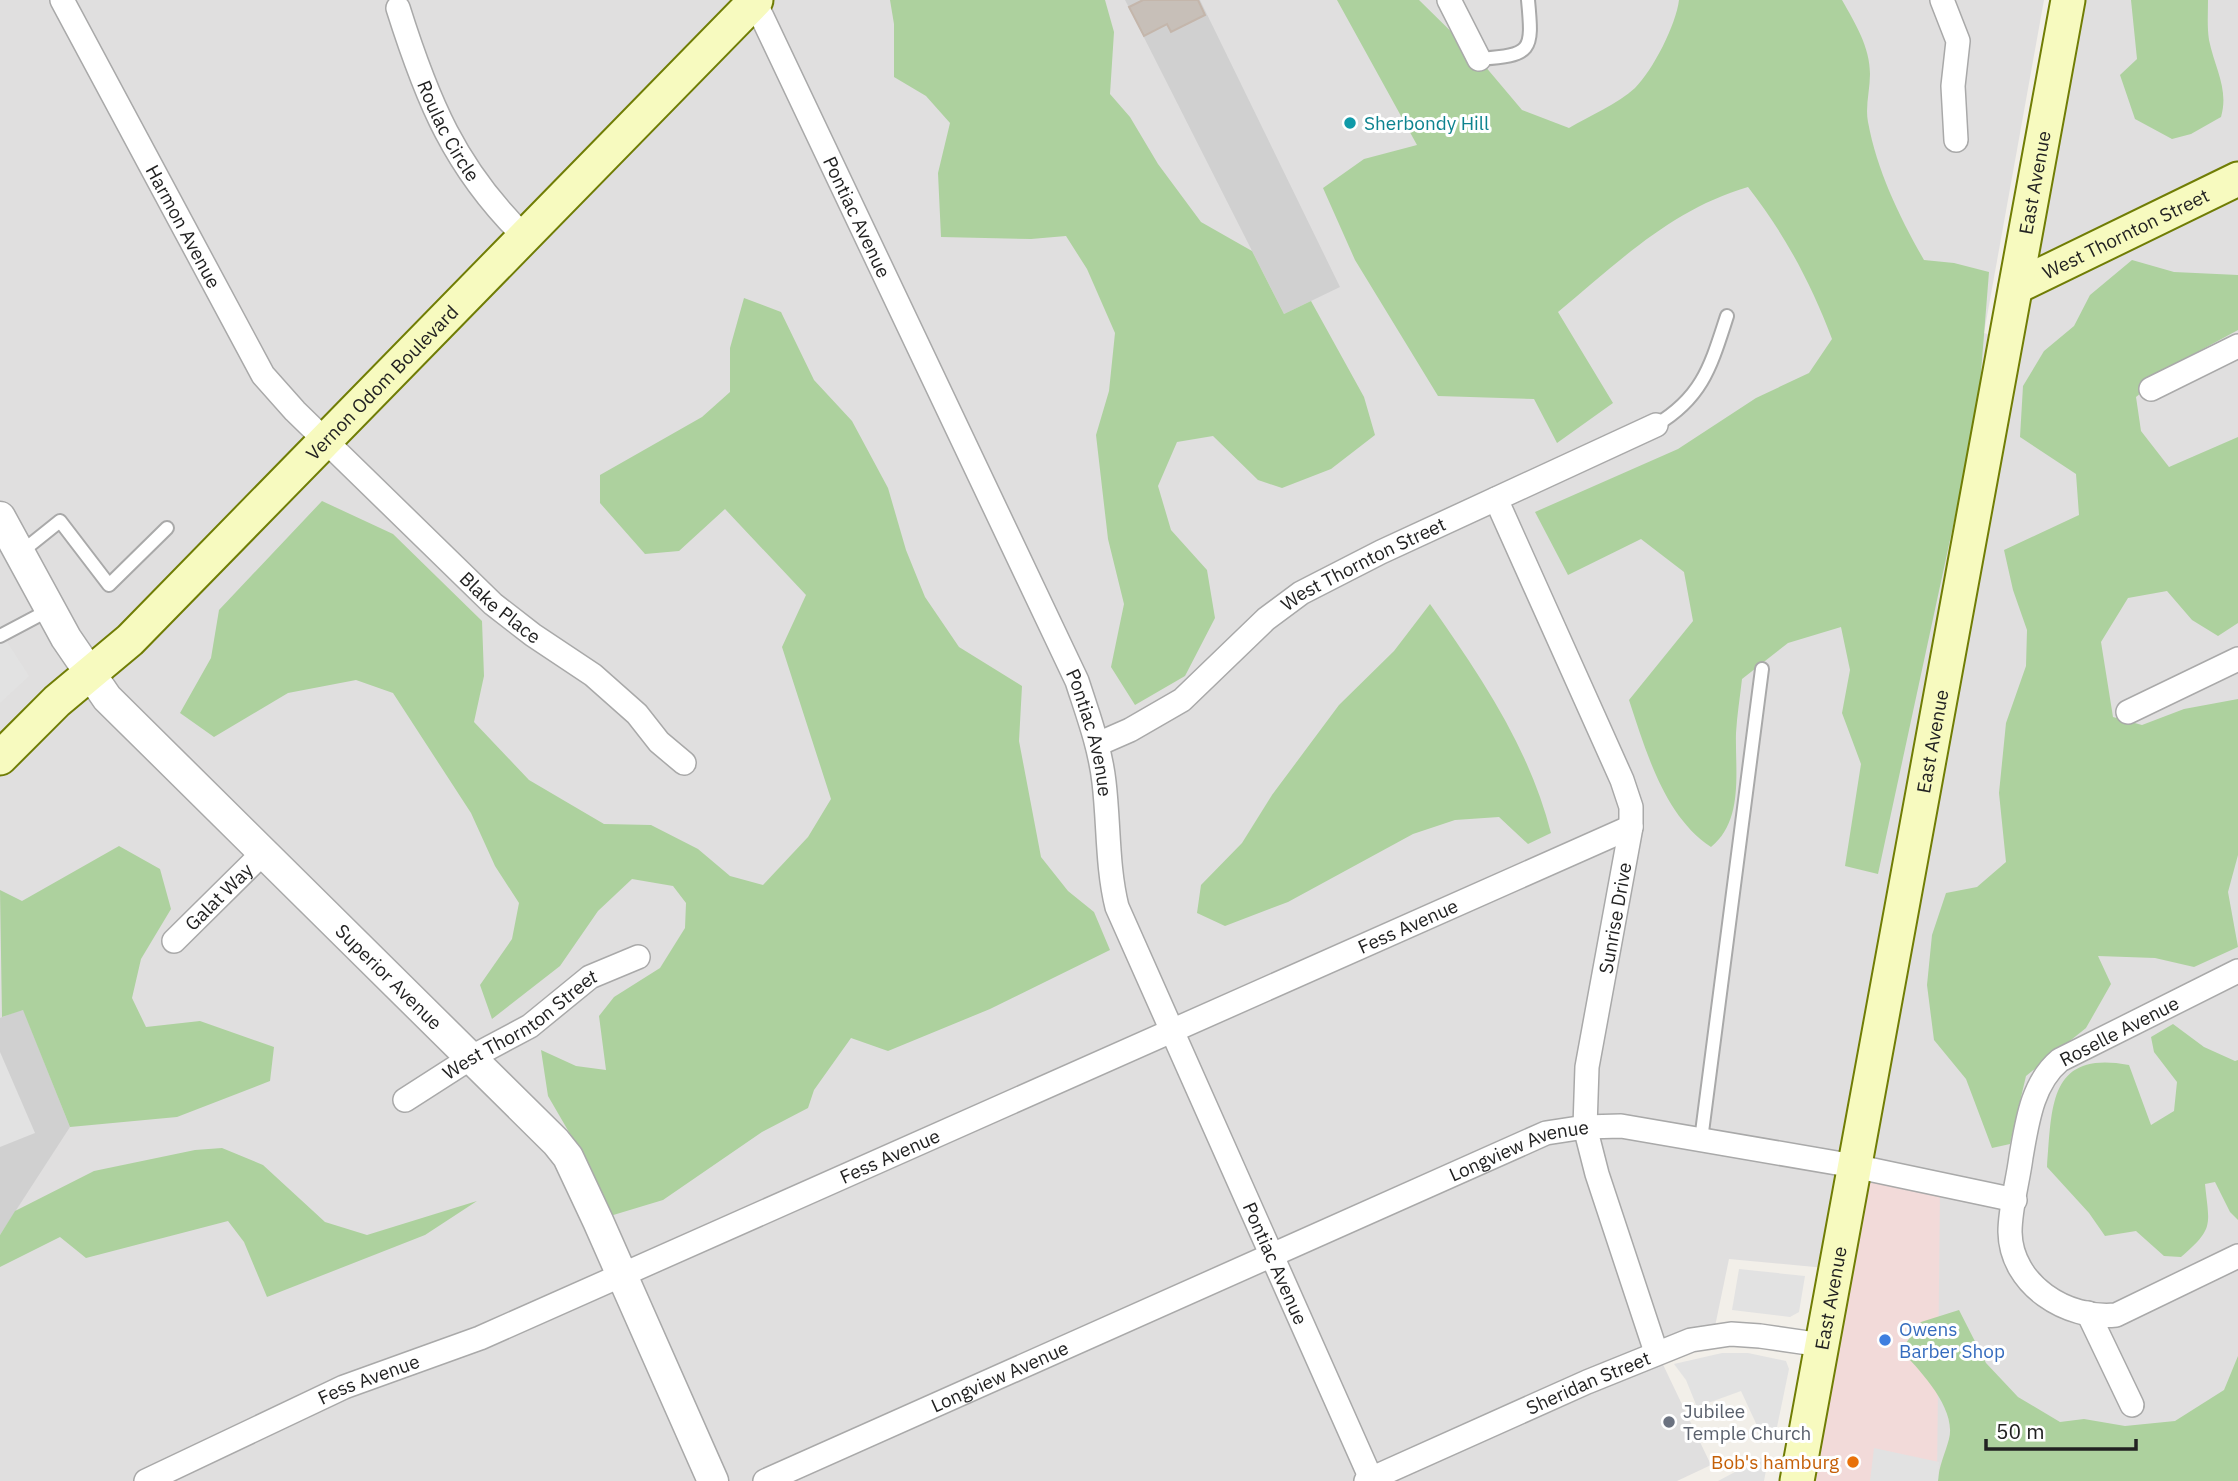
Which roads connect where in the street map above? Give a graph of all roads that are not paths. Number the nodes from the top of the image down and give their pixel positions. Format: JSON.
{"nodes":[{"id":1,"x":62,"y":0,"type":"edge"},
{"id":2,"x":1449,"y":0,"type":"edge"},
{"id":3,"x":1528,"y":0,"type":"edge"},
{"id":4,"x":1942,"y":0,"type":"edge"},
{"id":5,"x":2068,"y":0,"type":"edge"},
{"id":6,"x":755,"y":1,"type":"edge"},
{"id":7,"x":398,"y":8,"type":"dead end"},
{"id":8,"x":1479,"y":59,"type":"joint"},
{"id":9,"x":1956,"y":141,"type":"dead end"},
{"id":10,"x":2238,"y":179,"type":"edge"},
{"id":11,"x":525,"y":237,"type":"junction"},
{"id":12,"x":2016,"y":287,"type":"junction"},
{"id":13,"x":1727,"y":316,"type":"dead end"},
{"id":14,"x":2238,"y":345,"type":"edge"},
{"id":15,"x":2151,"y":389,"type":"dead end"},
{"id":16,"x":1656,"y":425,"type":"joint"},
{"id":17,"x":326,"y":440,"type":"junction"},
{"id":18,"x":1496,"y":499,"type":"junction"},
{"id":19,"x":0,"y":517,"type":"edge"},
{"id":20,"x":167,"y":528,"type":"dead end"},
{"id":21,"x":19,"y":553,"type":"junction"},
{"id":22,"x":51,"y":609,"type":"junction"},
{"id":23,"x":0,"y":636,"type":"edge"},
{"id":24,"x":2238,"y":659,"type":"edge"},
{"id":25,"x":1762,"y":669,"type":"dead end"},
{"id":26,"x":90,"y":675,"type":"junction"},
{"id":27,"x":2127,"y":712,"type":"dead end"},
{"id":28,"x":1098,"y":744,"type":"junction"},
{"id":29,"x":0,"y":758,"type":"edge"},
{"id":30,"x":684,"y":763,"type":"dead end"},
{"id":31,"x":1631,"y":827,"type":"junction"},
{"id":32,"x":264,"y":852,"type":"junction"},
{"id":33,"x":174,"y":941,"type":"dead end"},
{"id":34,"x":638,"y":957,"type":"dead end"},
{"id":35,"x":2238,"y":971,"type":"edge"},
{"id":36,"x":1172,"y":1031,"type":"junction"},
{"id":37,"x":472,"y":1057,"type":"junction"},
{"id":38,"x":405,"y":1100,"type":"dead end"},
{"id":39,"x":1585,"y":1127,"type":"junction"},
{"id":40,"x":1701,"y":1140,"type":"junction"},
{"id":41,"x":1854,"y":1167,"type":"junction"},
{"id":42,"x":2015,"y":1200,"type":"junction"},
{"id":43,"x":1272,"y":1255,"type":"junction"},
{"id":44,"x":2238,"y":1256,"type":"edge"},
{"id":45,"x":621,"y":1276,"type":"junction"},
{"id":46,"x":2088,"y":1313,"type":"junction"},
{"id":47,"x":1822,"y":1345,"type":"junction"},
{"id":48,"x":1656,"y":1352,"type":"junction"},
{"id":49,"x":2132,"y":1405,"type":"dead end"},
{"id":50,"x":1792,"y":1478,"type":"edge"},
{"id":51,"x":1370,"y":1480,"type":"edge"},
{"id":52,"x":146,"y":1481,"type":"edge"},
{"id":53,"x":713,"y":1481,"type":"edge"},
{"id":54,"x":765,"y":1481,"type":"edge"}],
"edges":[{"from":1,"to":17,"type":"street","name":"Harmon Avenue"},
{"from":2,"to":8,"type":"street"},
{"from":3,"to":8,"type":"lane"},
{"from":4,"to":9,"type":"street"},
{"from":5,"to":12,"type":"main road","name":"East Avenue"},
{"from":6,"to":11,"type":"main road","name":"Vernon Odom Boulevard"},
{"from":6,"to":28,"type":"street","name":"Pontiac Avenue"},
{"from":7,"to":11,"type":"street","name":"Roulac Circle"},
{"from":10,"to":12,"type":"main road","name":"West Thornton Street"},
{"from":11,"to":17,"type":"main road","name":"Vernon Odom Boulevard"},
{"from":12,"to":41,"type":"main road","name":"East Avenue"},
{"from":13,"to":16,"type":"lane"},
{"from":14,"to":15,"type":"street"},
{"from":16,"to":18,"type":"street","name":"West Thornton Street"},
{"from":17,"to":26,"type":"main road","name":"Vernon Odom Boulevard"},
{"from":17,"to":30,"type":"street","name":"Blake Place"},
{"from":18,"to":28,"type":"street","name":"West Thornton Street"},
{"from":18,"to":31,"type":"street","name":"Sunrise Drive"},
{"from":19,"to":21,"type":"street","name":"Superior Avenue"},
{"from":20,"to":21,"type":"lane"},
{"from":21,"to":22,"type":"street","name":"Superior Avenue"},
{"from":22,"to":23,"type":"lane"},
{"from":22,"to":26,"type":"street","name":"Superior Avenue"},
{"from":24,"to":27,"type":"street"},
{"from":25,"to":40,"type":"lane"},
{"from":26,"to":29,"type":"main road","name":"Vernon Odom Boulevard"},
{"from":26,"to":32,"type":"street","name":"Superior Avenue"},
{"from":28,"to":36,"type":"street","name":"Pontiac Avenue"},
{"from":31,"to":36,"type":"street","name":"Fess Avenue"},
{"from":31,"to":39,"type":"street","name":"Sunrise Drive"},
{"from":32,"to":33,"type":"street","name":"Galat Way"},
{"from":32,"to":37,"type":"street","name":"Superior Avenue"},
{"from":34,"to":37,"type":"street","name":"West Thornton Street"},
{"from":35,"to":42,"type":"street","name":"Roselle Avenue"},
{"from":36,"to":43,"type":"street","name":"Pontiac Avenue"},
{"from":36,"to":45,"type":"street","name":"Fess Avenue"},
{"from":37,"to":38,"type":"street","name":"West Thornton Street"},
{"from":37,"to":45,"type":"street","name":"Superior Avenue"},
{"from":39,"to":40,"type":"street","name":"Longview Avenue"},
{"from":39,"to":43,"type":"street","name":"Longview Avenue"},
{"from":39,"to":48,"type":"street","name":"Sunrise Drive"},
{"from":40,"to":41,"type":"street","name":"Longview Avenue"},
{"from":41,"to":42,"type":"street","name":"Longview Avenue"},
{"from":41,"to":47,"type":"main road","name":"East Avenue"},
{"from":42,"to":46,"type":"street"},
{"from":43,"to":51,"type":"street","name":"Pontiac Avenue"},
{"from":43,"to":54,"type":"street","name":"Longview Avenue"},
{"from":44,"to":46,"type":"street"},
{"from":45,"to":52,"type":"street","name":"Fess Avenue"},
{"from":45,"to":53,"type":"street","name":"Superior Avenue"},
{"from":46,"to":49,"type":"street"},
{"from":47,"to":48,"type":"street","name":"Sheridan Street"},
{"from":47,"to":50,"type":"main road","name":"East Avenue"},
{"from":48,"to":51,"type":"street","name":"Sheridan Street"}]}
